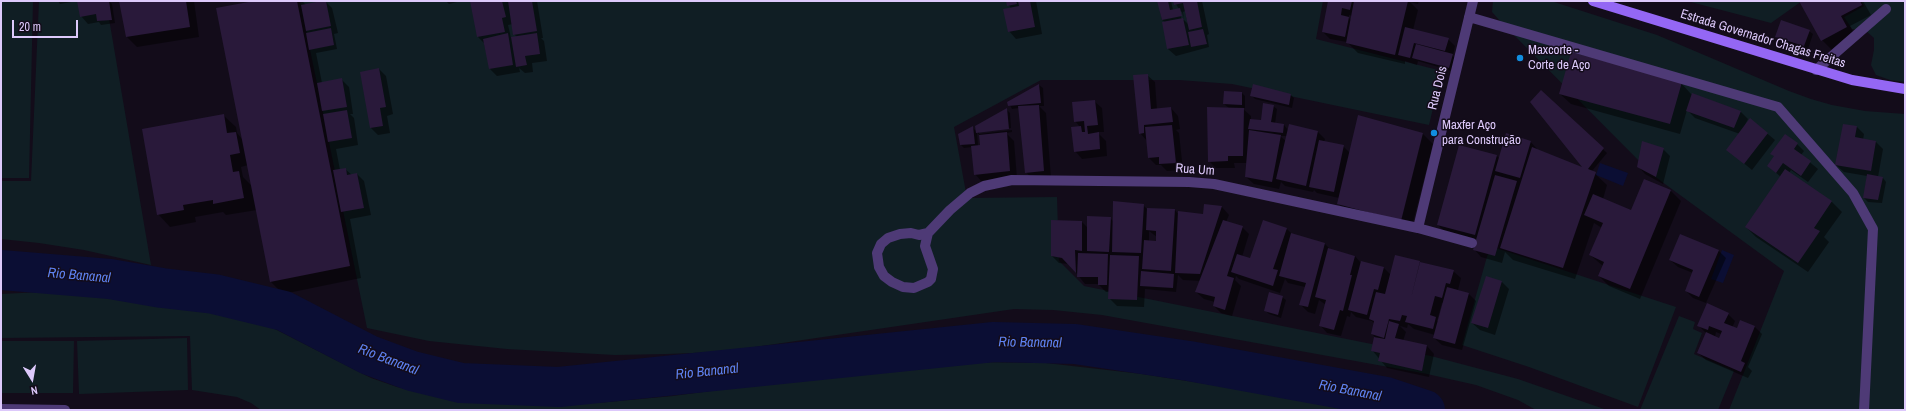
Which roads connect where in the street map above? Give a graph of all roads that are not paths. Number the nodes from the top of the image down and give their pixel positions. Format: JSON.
{"nodes":[{"id":1,"x":1473,"y":1,"type":"edge"},
{"id":2,"x":1593,"y":1,"type":"edge"},
{"id":3,"x":1886,"y":9,"type":"dead end"},
{"id":4,"x":1469,"y":17,"type":"junction"},
{"id":5,"x":1816,"y":70,"type":"junction"},
{"id":6,"x":1905,"y":89,"type":"edge"},
{"id":7,"x":1418,"y":228,"type":"junction"},
{"id":8,"x":928,"y":232,"type":"junction"},
{"id":9,"x":1472,"y":243,"type":"dead end"},
{"id":10,"x":1,"y":409,"type":"edge"},
{"id":11,"x":65,"y":410,"type":"edge"},
{"id":12,"x":1864,"y":410,"type":"edge"}],
"edges":[{"from":1,"to":4,"type":"street","name":"Rua Dois"},
{"from":2,"to":5,"type":"main road","name":"Estrada Governador Chagas Freitas"},
{"from":3,"to":5,"type":"street"},
{"from":4,"to":7,"type":"street","name":"Rua Dois"},
{"from":4,"to":12,"type":"street"},
{"from":5,"to":6,"type":"main road","name":"Estrada Governador Chagas Freitas"},
{"from":7,"to":8,"type":"street","name":"Rua Um"},
{"from":7,"to":9,"type":"street","name":"Rua Um"},
{"from":8,"to":8,"type":"street"},
{"from":10,"to":11,"type":"street"}]}
